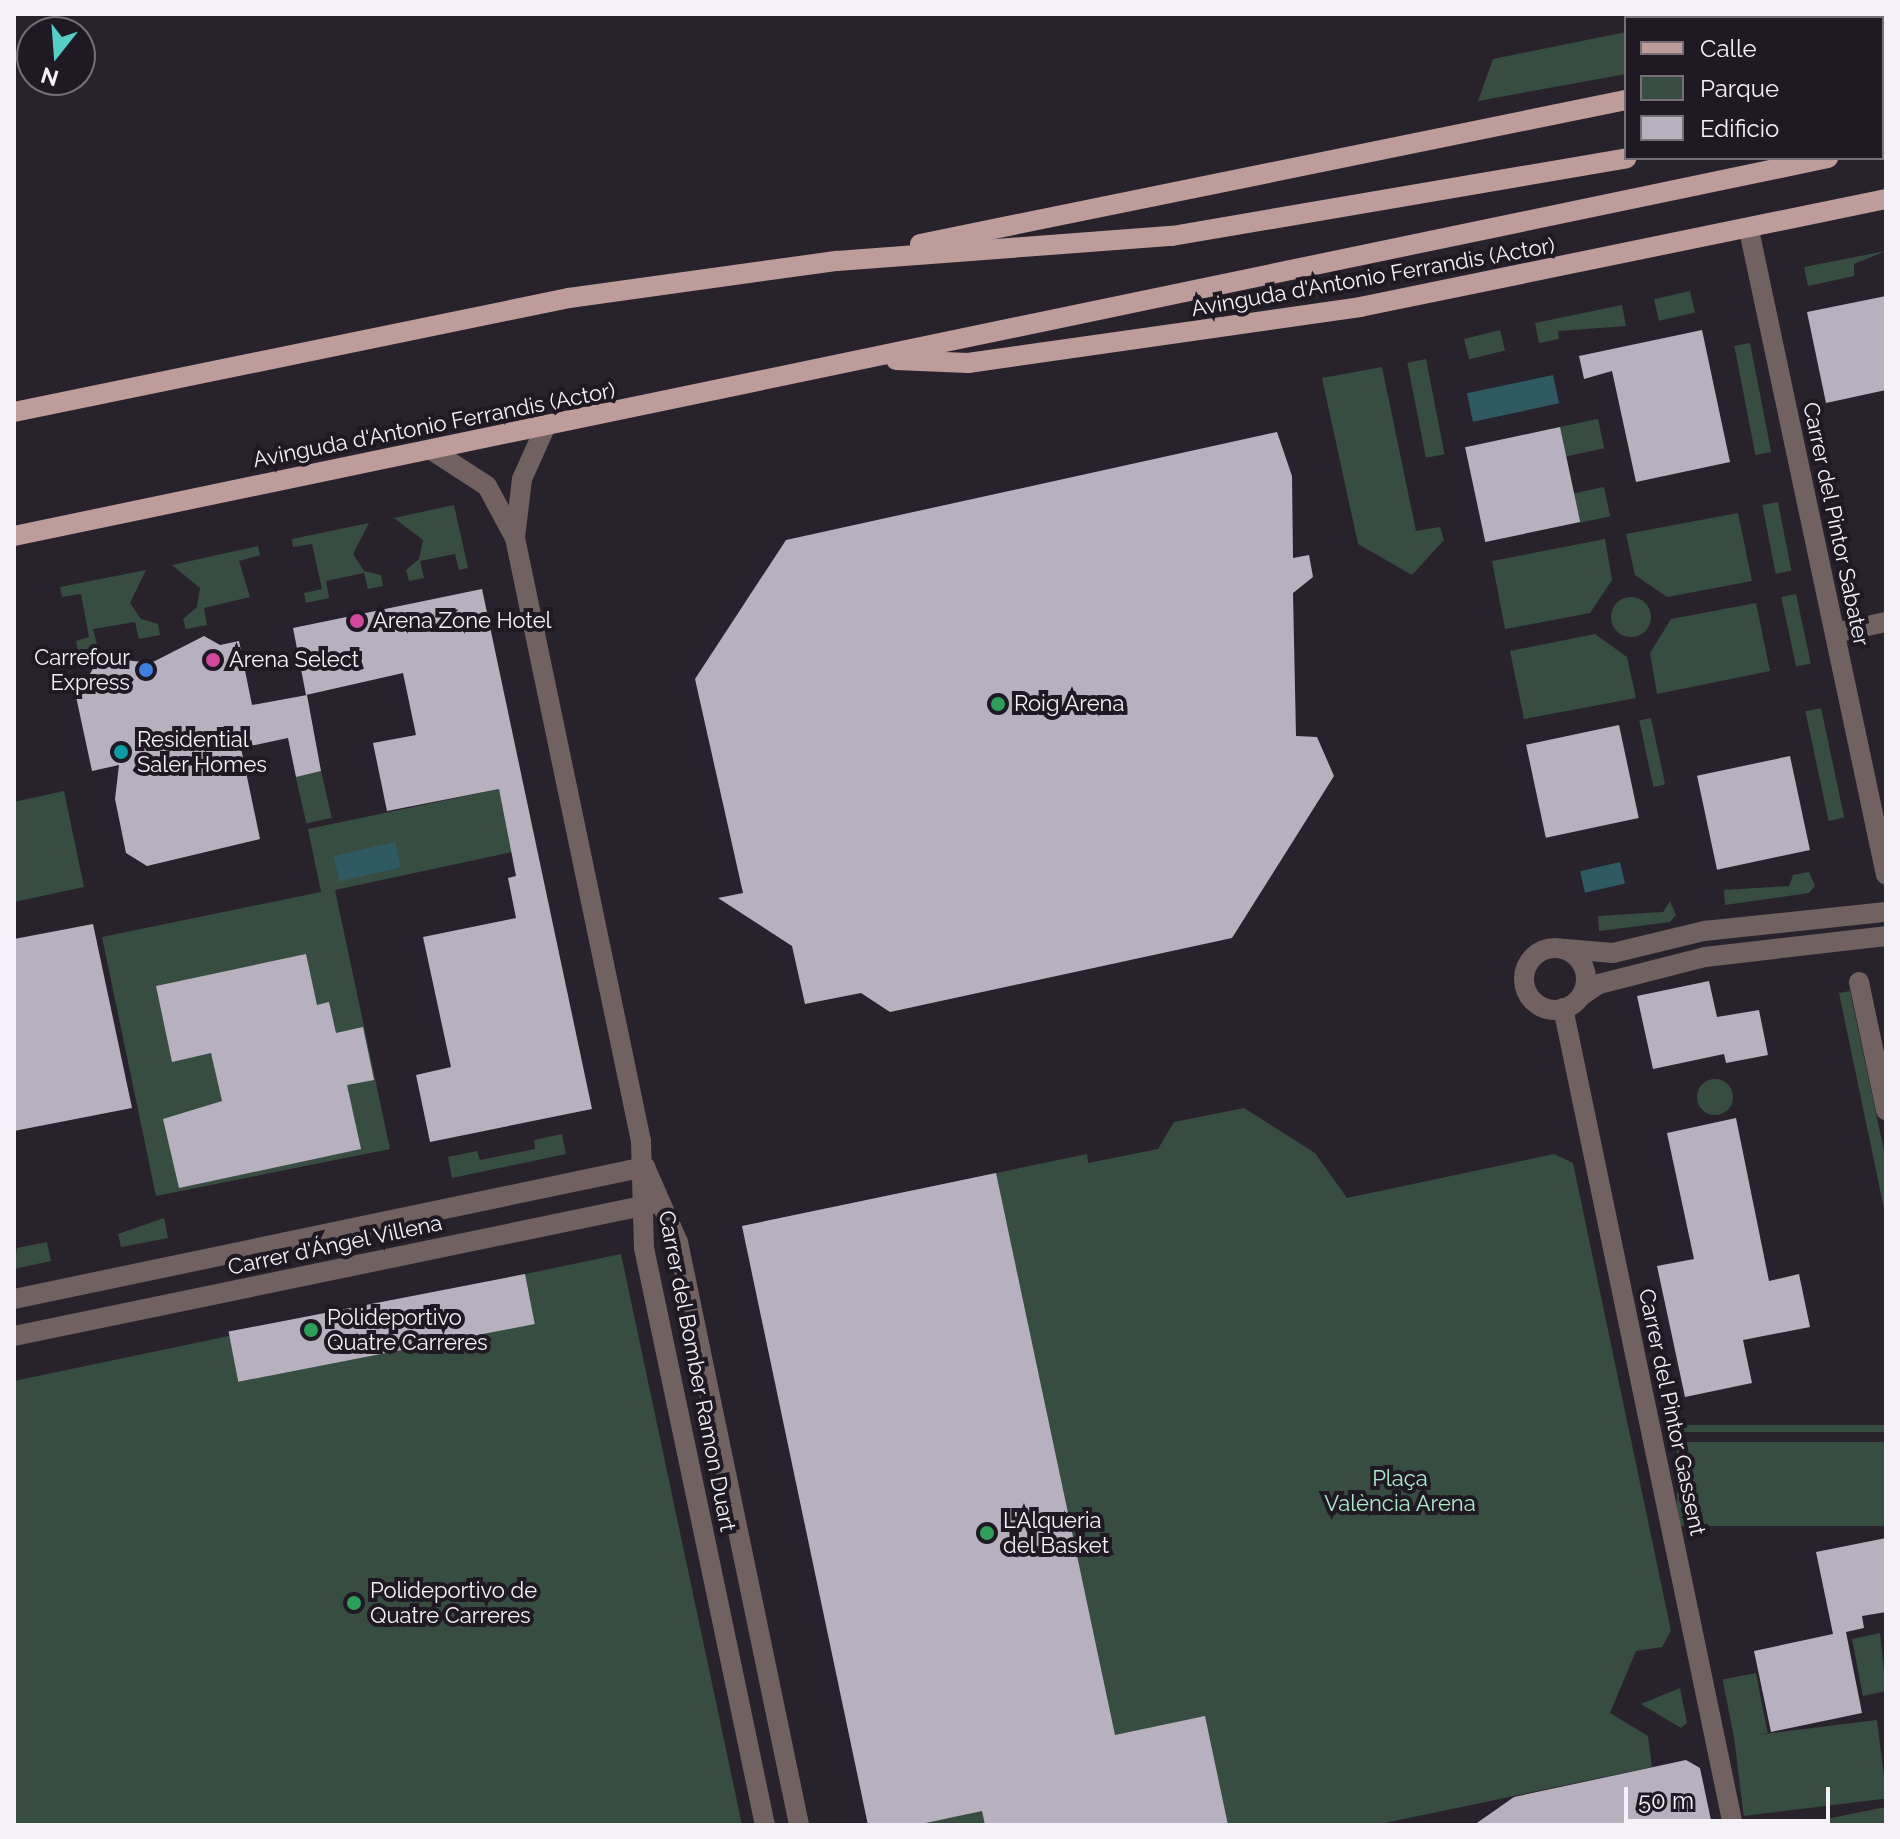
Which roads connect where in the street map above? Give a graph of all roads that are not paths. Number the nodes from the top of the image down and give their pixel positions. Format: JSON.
{"nodes":[{"id":1,"x":1624,"y":100,"type":"edge"},
{"id":2,"x":1624,"y":158,"type":"edge"},
{"id":3,"x":1818,"y":160,"type":"edge"},
{"id":4,"x":1886,"y":199,"type":"edge"},
{"id":5,"x":1749,"y":230,"type":"junction"},
{"id":6,"x":837,"y":261,"type":"junction"},
{"id":7,"x":864,"y":359,"type":"junction"},
{"id":8,"x":14,"y":412,"type":"edge"},
{"id":9,"x":544,"y":430,"type":"junction"},
{"id":10,"x":433,"y":451,"type":"junction"},
{"id":11,"x":14,"y":536,"type":"edge"},
{"id":12,"x":515,"y":538,"type":"junction"},
{"id":13,"x":1886,"y":622,"type":"edge"},
{"id":14,"x":1835,"y":633,"type":"junction"},
{"id":15,"x":1886,"y":875,"type":"edge"},
{"id":16,"x":1886,"y":912,"type":"edge"},
{"id":17,"x":1886,"y":936,"type":"edge"},
{"id":18,"x":1566,"y":949,"type":"junction"},
{"id":19,"x":1859,"y":982,"type":"dead end"},
{"id":20,"x":1581,"y":996,"type":"junction"},
{"id":21,"x":1563,"y":1008,"type":"junction"},
{"id":22,"x":1886,"y":1110,"type":"edge"},
{"id":23,"x":645,"y":1167,"type":"junction"},
{"id":24,"x":665,"y":1200,"type":"junction"},
{"id":25,"x":639,"y":1208,"type":"junction"},
{"id":26,"x":14,"y":1299,"type":"edge"},
{"id":27,"x":14,"y":1336,"type":"edge"},
{"id":28,"x":765,"y":1825,"type":"edge"},
{"id":29,"x":799,"y":1825,"type":"edge"},
{"id":30,"x":1733,"y":1825,"type":"edge"}],
"edges":[{"from":1,"to":6,"type":"main road"},
{"from":2,"to":6,"type":"main road"},
{"from":3,"to":7,"type":"main road","name":"Avinguda d'Antonio Ferrandis (Actor)"},
{"from":4,"to":5,"type":"main road","name":"Avinguda d'Antonio Ferrandis (Actor)"},
{"from":5,"to":7,"type":"main road","name":"Avinguda d'Antonio Ferrandis (Actor)"},
{"from":5,"to":14,"type":"street","name":"Carrer del Pintor Sabater"},
{"from":6,"to":8,"type":"main road"},
{"from":7,"to":9,"type":"main road","name":"Avinguda d'Antonio Ferrandis (Actor)"},
{"from":9,"to":10,"type":"main road","name":"Avinguda d'Antonio Ferrandis (Actor)"},
{"from":9,"to":12,"type":"street"},
{"from":10,"to":11,"type":"main road","name":"Avinguda d'Antonio Ferrandis (Actor)"},
{"from":10,"to":12,"type":"street"},
{"from":12,"to":23,"type":"street"},
{"from":13,"to":14,"type":"street"},
{"from":14,"to":15,"type":"street","name":"Carrer del Pintor Sabater"},
{"from":16,"to":18,"type":"street"},
{"from":17,"to":20,"type":"street"},
{"from":18,"to":20,"type":"street"},
{"from":18,"to":21,"type":"street"},
{"from":19,"to":22,"type":"street"},
{"from":20,"to":21,"type":"street"},
{"from":21,"to":30,"type":"street","name":"Carrer del Pintor Gassent"},
{"from":23,"to":24,"type":"street","name":"Carrer del Bomber Ramon Duart"},
{"from":23,"to":25,"type":"street","name":"Carrer del Bomber Ramon Duart"},
{"from":23,"to":26,"type":"street","name":"Carrer d'Ángel Villena"},
{"from":24,"to":25,"type":"street","name":"Carrer d'Ángel Villena"},
{"from":24,"to":29,"type":"street","name":"Carrer del Bomber Ramon Duart"},
{"from":25,"to":27,"type":"street","name":"Carrer d'Ángel Villena"},
{"from":25,"to":28,"type":"street","name":"Carrer del Bomber Ramon Duart"}]}
